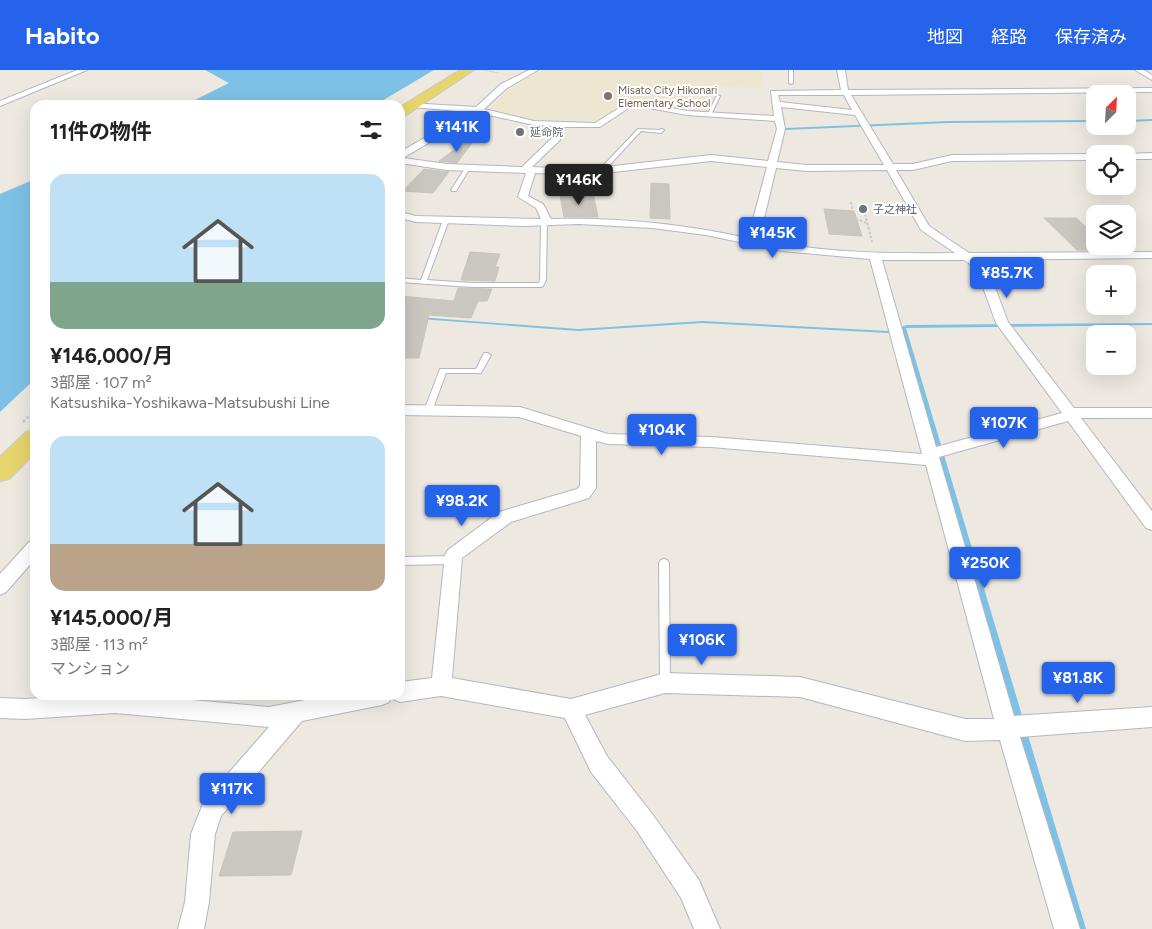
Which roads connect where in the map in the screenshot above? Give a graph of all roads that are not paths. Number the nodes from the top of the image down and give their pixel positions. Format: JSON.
{"nodes":[{"id":1,"x":84,"y":70,"type":"edge"},
{"id":2,"x":468,"y":70,"type":"edge"},
{"id":3,"x":534,"y":70,"type":"edge"},
{"id":4,"x":791,"y":70,"type":"edge"},
{"id":5,"x":841,"y":70,"type":"edge"},
{"id":6,"x":1138,"y":70,"type":"edge"},
{"id":7,"x":1152,"y":78,"type":"edge"},
{"id":8,"x":791,"y":83,"type":"dead end"},
{"id":9,"x":1152,"y":90,"type":"edge"},
{"id":10,"x":846,"y":92,"type":"junction"},
{"id":11,"x":718,"y":96,"type":"dead end"},
{"id":12,"x":0,"y":104,"type":"edge"},
{"id":13,"x":777,"y":104,"type":"junction"},
{"id":14,"x":412,"y":105,"type":"junction"},
{"id":15,"x":405,"y":110,"type":"edge"},
{"id":16,"x":478,"y":110,"type":"junction"},
{"id":17,"x":858,"y":113,"type":"junction"},
{"id":18,"x":709,"y":115,"type":"junction"},
{"id":19,"x":780,"y":119,"type":"junction"},
{"id":20,"x":561,"y":124,"type":"junction"},
{"id":21,"x":662,"y":130,"type":"dead end"},
{"id":22,"x":405,"y":153,"type":"edge"},
{"id":23,"x":1136,"y":156,"type":"edge"},
{"id":24,"x":1152,"y":156,"type":"edge"},
{"id":25,"x":1086,"y":157,"type":"edge"},
{"id":26,"x":405,"y":161,"type":"edge"},
{"id":27,"x":773,"y":164,"type":"junction"},
{"id":28,"x":891,"y":167,"type":"junction"},
{"id":29,"x":468,"y":168,"type":"junction"},
{"id":30,"x":602,"y":170,"type":"junction"},
{"id":31,"x":528,"y":171,"type":"junction"},
{"id":32,"x":454,"y":190,"type":"dead end"},
{"id":33,"x":405,"y":216,"type":"edge"},
{"id":34,"x":446,"y":220,"type":"junction"},
{"id":35,"x":545,"y":223,"type":"junction"},
{"id":36,"x":753,"y":242,"type":"junction"},
{"id":37,"x":1152,"y":255,"type":"edge"},
{"id":38,"x":875,"y":256,"type":"junction"},
{"id":39,"x":968,"y":257,"type":"junction"},
{"id":40,"x":405,"y":280,"type":"edge"},
{"id":41,"x":423,"y":282,"type":"junction"},
{"id":42,"x":487,"y":355,"type":"dead end"},
{"id":43,"x":405,"y":410,"type":"edge"},
{"id":44,"x":428,"y":411,"type":"junction"},
{"id":45,"x":1152,"y":413,"type":"edge"},
{"id":46,"x":1070,"y":414,"type":"junction"},
{"id":47,"x":589,"y":433,"type":"junction"},
{"id":48,"x":30,"y":443,"type":"edge"},
{"id":49,"x":930,"y":457,"type":"junction"},
{"id":50,"x":0,"y":472,"type":"edge"},
{"id":51,"x":1152,"y":523,"type":"edge"},
{"id":52,"x":30,"y":553,"type":"edge"},
{"id":53,"x":454,"y":560,"type":"junction"},
{"id":54,"x":405,"y":561,"type":"edge"},
{"id":55,"x":664,"y":563,"type":"dead end"},
{"id":56,"x":0,"y":587,"type":"edge"},
{"id":57,"x":665,"y":683,"type":"junction"},
{"id":58,"x":441,"y":686,"type":"junction"},
{"id":59,"x":405,"y":691,"type":"edge"},
{"id":60,"x":353,"y":700,"type":"edge"},
{"id":61,"x":161,"y":702,"type":"edge"},
{"id":62,"x":0,"y":708,"type":"edge"},
{"id":63,"x":570,"y":709,"type":"junction"},
{"id":64,"x":296,"y":712,"type":"junction"},
{"id":65,"x":1152,"y":717,"type":"edge"},
{"id":66,"x":1008,"y":728,"type":"junction"},
{"id":67,"x":191,"y":929,"type":"edge"},
{"id":68,"x":707,"y":929,"type":"edge"},
{"id":69,"x":1067,"y":929,"type":"edge"}],
"edges":[{"from":1,"to":12,"type":"street"},
{"from":2,"to":14,"type":"main road"},
{"from":3,"to":16,"type":"street"},
{"from":4,"to":8,"type":"lane"},
{"from":5,"to":10,"type":"street"},
{"from":6,"to":7,"type":"street"},
{"from":9,"to":10,"type":"street"},
{"from":10,"to":13,"type":"street"},
{"from":10,"to":17,"type":"street"},
{"from":11,"to":18,"type":"lane"},
{"from":13,"to":17,"type":"street"},
{"from":13,"to":19,"type":"street"},
{"from":14,"to":15,"type":"main road"},
{"from":14,"to":16,"type":"street"},
{"from":16,"to":20,"type":"street"},
{"from":16,"to":22,"type":"street"},
{"from":17,"to":28,"type":"street"},
{"from":18,"to":19,"type":"street"},
{"from":18,"to":20,"type":"street"},
{"from":19,"to":27,"type":"street"},
{"from":20,"to":31,"type":"street"},
{"from":21,"to":30,"type":"lane"},
{"from":23,"to":24,"type":"street"},
{"from":25,"to":28,"type":"street"},
{"from":26,"to":29,"type":"street"},
{"from":27,"to":28,"type":"street"},
{"from":27,"to":30,"type":"street"},
{"from":27,"to":36,"type":"street"},
{"from":28,"to":39,"type":"street"},
{"from":29,"to":31,"type":"street"},
{"from":29,"to":32,"type":"lane"},
{"from":30,"to":31,"type":"street"},
{"from":31,"to":35,"type":"street"},
{"from":33,"to":34,"type":"street"},
{"from":34,"to":35,"type":"street"},
{"from":34,"to":41,"type":"lane"},
{"from":35,"to":36,"type":"street"},
{"from":35,"to":41,"type":"lane"},
{"from":36,"to":38,"type":"street"},
{"from":37,"to":39,"type":"street"},
{"from":38,"to":39,"type":"street"},
{"from":38,"to":49,"type":"street"},
{"from":39,"to":46,"type":"street"},
{"from":40,"to":41,"type":"lane"},
{"from":42,"to":44,"type":"lane"},
{"from":43,"to":44,"type":"street"},
{"from":44,"to":47,"type":"street"},
{"from":45,"to":46,"type":"street"},
{"from":46,"to":49,"type":"street"},
{"from":46,"to":51,"type":"street"},
{"from":47,"to":49,"type":"street"},
{"from":47,"to":53,"type":"street"},
{"from":48,"to":50,"type":"main road"},
{"from":49,"to":66,"type":"street"},
{"from":52,"to":56,"type":"street"},
{"from":53,"to":54,"type":"lane"},
{"from":53,"to":58,"type":"street"},
{"from":55,"to":57,"type":"lane"},
{"from":57,"to":63,"type":"street"},
{"from":57,"to":66,"type":"street"},
{"from":58,"to":59,"type":"street"},
{"from":58,"to":63,"type":"street"},
{"from":60,"to":64,"type":"street"},
{"from":61,"to":62,"type":"street"},
{"from":61,"to":64,"type":"street"},
{"from":63,"to":68,"type":"street"},
{"from":64,"to":67,"type":"street"},
{"from":65,"to":66,"type":"street"},
{"from":66,"to":69,"type":"street"}]}
